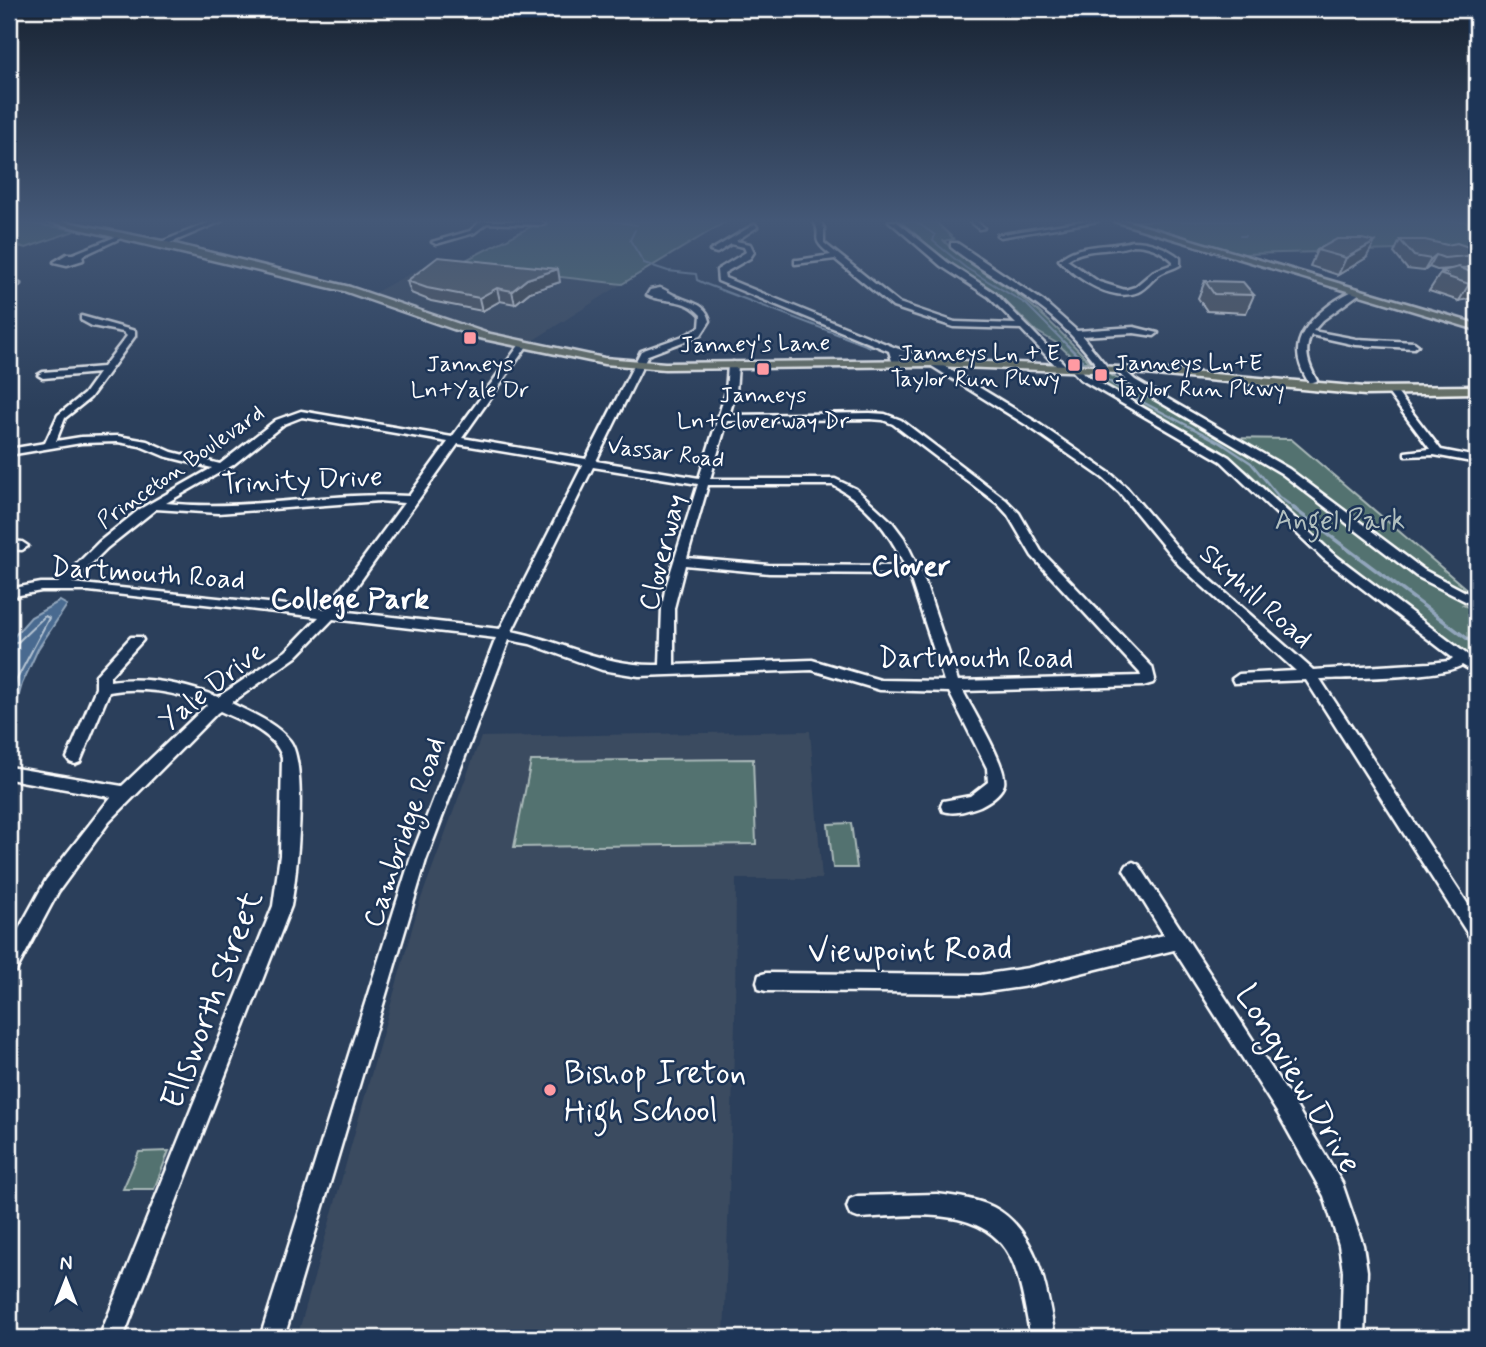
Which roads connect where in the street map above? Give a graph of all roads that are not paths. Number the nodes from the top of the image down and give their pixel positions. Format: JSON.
{"nodes":[{"id":1,"x":16,"y":284,"type":"dead end"},
{"id":2,"x":324,"y":284,"type":"edge"},
{"id":3,"x":732,"y":284,"type":"edge"},
{"id":4,"x":868,"y":284,"type":"edge"},
{"id":5,"x":975,"y":284,"type":"edge"},
{"id":6,"x":1010,"y":284,"type":"edge"},
{"id":7,"x":1101,"y":284,"type":"edge"},
{"id":8,"x":1147,"y":284,"type":"edge"},
{"id":9,"x":1332,"y":284,"type":"edge"},
{"id":10,"x":1357,"y":291,"type":"junction"},
{"id":11,"x":9,"y":292,"type":"edge"},
{"id":12,"x":667,"y":296,"type":"dead end"},
{"id":13,"x":84,"y":318,"type":"dead end"},
{"id":14,"x":1024,"y":327,"type":"junction"},
{"id":15,"x":1477,"y":327,"type":"edge"},
{"id":16,"x":1308,"y":332,"type":"junction"},
{"id":17,"x":1154,"y":333,"type":"dead end"},
{"id":18,"x":1074,"y":334,"type":"junction"},
{"id":19,"x":1414,"y":345,"type":"dead end"},
{"id":20,"x":523,"y":346,"type":"junction"},
{"id":21,"x":894,"y":356,"type":"junction"},
{"id":22,"x":930,"y":363,"type":"junction"},
{"id":23,"x":638,"y":364,"type":"junction"},
{"id":24,"x":733,"y":365,"type":"junction"},
{"id":25,"x":1069,"y":368,"type":"junction"},
{"id":26,"x":1104,"y":369,"type":"junction"},
{"id":27,"x":106,"y":370,"type":"junction"},
{"id":28,"x":1121,"y":370,"type":"junction"},
{"id":29,"x":43,"y":375,"type":"dead end"},
{"id":30,"x":1312,"y":381,"type":"dead end"},
{"id":31,"x":1477,"y":390,"type":"edge"},
{"id":32,"x":1392,"y":392,"type":"junction"},
{"id":33,"x":294,"y":415,"type":"joint"},
{"id":34,"x":723,"y":418,"type":"junction"},
{"id":35,"x":454,"y":440,"type":"junction"},
{"id":36,"x":50,"y":444,"type":"junction"},
{"id":37,"x":9,"y":452,"type":"edge"},
{"id":38,"x":1438,"y":453,"type":"junction"},
{"id":39,"x":1409,"y":454,"type":"dead end"},
{"id":40,"x":1477,"y":460,"type":"edge"},
{"id":41,"x":590,"y":463,"type":"junction"},
{"id":42,"x":221,"y":467,"type":"junction"},
{"id":43,"x":703,"y":482,"type":"junction"},
{"id":44,"x":412,"y":500,"type":"junction"},
{"id":45,"x":153,"y":505,"type":"junction"},
{"id":46,"x":9,"y":545,"type":"edge"},
{"id":47,"x":22,"y":546,"type":"dead end"},
{"id":48,"x":680,"y":561,"type":"junction"},
{"id":49,"x":913,"y":570,"type":"junction"},
{"id":50,"x":63,"y":585,"type":"junction"},
{"id":51,"x":9,"y":593,"type":"edge"},
{"id":52,"x":1477,"y":603,"type":"edge"},
{"id":53,"x":330,"y":613,"type":"junction"},
{"id":54,"x":504,"y":634,"type":"junction"},
{"id":55,"x":136,"y":640,"type":"dead end"},
{"id":56,"x":1461,"y":659,"type":"junction"},
{"id":57,"x":1477,"y":669,"type":"edge"},
{"id":58,"x":667,"y":670,"type":"junction"},
{"id":59,"x":1310,"y":675,"type":"junction"},
{"id":60,"x":1239,"y":679,"type":"dead end"},
{"id":61,"x":953,"y":686,"type":"junction"},
{"id":62,"x":103,"y":688,"type":"junction"},
{"id":63,"x":220,"y":704,"type":"junction"},
{"id":64,"x":75,"y":758,"type":"dead end"},
{"id":65,"x":9,"y":773,"type":"edge"},
{"id":66,"x":125,"y":793,"type":"junction"},
{"id":67,"x":949,"y":806,"type":"dead end"},
{"id":68,"x":1133,"y":870,"type":"dead end"},
{"id":69,"x":1477,"y":933,"type":"edge"},
{"id":70,"x":1178,"y":940,"type":"junction"},
{"id":71,"x":9,"y":965,"type":"edge"},
{"id":72,"x":766,"y":982,"type":"dead end"},
{"id":73,"x":858,"y":1207,"type":"dead end"},
{"id":74,"x":111,"y":1338,"type":"edge"},
{"id":75,"x":272,"y":1338,"type":"edge"},
{"id":76,"x":1043,"y":1338,"type":"edge"},
{"id":77,"x":1353,"y":1338,"type":"edge"}],
"edges":[{"from":1,"to":11,"type":"street"},
{"from":2,"to":20,"type":"main road","name":"Janney's Lane"},
{"from":3,"to":21,"type":"street"},
{"from":4,"to":14,"type":"street"},
{"from":5,"to":14,"type":"street"},
{"from":6,"to":18,"type":"street"},
{"from":7,"to":8,"type":"street"},
{"from":9,"to":10,"type":"main road"},
{"from":10,"to":15,"type":"main road"},
{"from":10,"to":16,"type":"street"},
{"from":12,"to":23,"type":"street"},
{"from":13,"to":27,"type":"street"},
{"from":14,"to":25,"type":"street"},
{"from":16,"to":19,"type":"street"},
{"from":16,"to":30,"type":"street"},
{"from":17,"to":18,"type":"street"},
{"from":18,"to":26,"type":"street"},
{"from":20,"to":23,"type":"main road","name":"Janney's Lane"},
{"from":20,"to":35,"type":"street","name":"Yale Drive"},
{"from":21,"to":22,"type":"main road","name":"Janney's Lane"},
{"from":21,"to":24,"type":"main road","name":"Janney's Lane"},
{"from":22,"to":25,"type":"main road","name":"Janney's Lane"},
{"from":22,"to":59,"type":"street","name":"Skyhill Road"},
{"from":23,"to":24,"type":"main road","name":"Janney's Lane"},
{"from":23,"to":41,"type":"street","name":"Cambridge Road"},
{"from":24,"to":34,"type":"street","name":"Cloverway"},
{"from":25,"to":26,"type":"main road","name":"Janney's Lane"},
{"from":25,"to":56,"type":"street"},
{"from":26,"to":28,"type":"main road","name":"Janney's Lane"},
{"from":27,"to":29,"type":"street"},
{"from":27,"to":36,"type":"street"},
{"from":28,"to":32,"type":"main road","name":"Janney's Lane"},
{"from":28,"to":52,"type":"street"},
{"from":31,"to":32,"type":"main road","name":"Janney's Lane"},
{"from":32,"to":38,"type":"street"},
{"from":33,"to":35,"type":"street","name":"Vassar Road"},
{"from":33,"to":42,"type":"street","name":"Princeton Boulevard"},
{"from":34,"to":43,"type":"street","name":"Cloverway"},
{"from":34,"to":61,"type":"street","name":"Dartmouth Road"},
{"from":35,"to":41,"type":"street","name":"Vassar Road"},
{"from":35,"to":44,"type":"street","name":"Yale Drive"},
{"from":36,"to":37,"type":"street","name":"Trinity Drive"},
{"from":36,"to":42,"type":"street","name":"Trinity Drive"},
{"from":38,"to":39,"type":"street"},
{"from":38,"to":40,"type":"street"},
{"from":41,"to":43,"type":"street","name":"Vassar Road"},
{"from":41,"to":54,"type":"street","name":"Cambridge Road"},
{"from":42,"to":45,"type":"street","name":"Princeton Boulevard"},
{"from":43,"to":48,"type":"street","name":"Cloverway"},
{"from":43,"to":49,"type":"street","name":"Vassar Road"},
{"from":44,"to":45,"type":"street","name":"Trinity Drive"},
{"from":44,"to":53,"type":"street","name":"Yale Drive"},
{"from":45,"to":50,"type":"street","name":"Princeton Boulevard"},
{"from":46,"to":47,"type":"street"},
{"from":48,"to":49,"type":"street"},
{"from":48,"to":58,"type":"street","name":"Cloverway"},
{"from":49,"to":61,"type":"street","name":"Vassar Road"},
{"from":50,"to":51,"type":"street","name":"Dartmouth Road"},
{"from":50,"to":53,"type":"street","name":"Dartmouth Road"},
{"from":53,"to":54,"type":"street","name":"Dartmouth Road"},
{"from":53,"to":63,"type":"street","name":"Yale Drive"},
{"from":54,"to":58,"type":"street","name":"Dartmouth Road"},
{"from":54,"to":75,"type":"street","name":"Cambridge Road"},
{"from":55,"to":62,"type":"street"},
{"from":56,"to":57,"type":"street"},
{"from":56,"to":59,"type":"street"},
{"from":58,"to":61,"type":"street","name":"Dartmouth Road"},
{"from":59,"to":60,"type":"street"},
{"from":59,"to":69,"type":"street","name":"Skyhill Road"},
{"from":61,"to":67,"type":"street","name":"Vassar Road"},
{"from":62,"to":63,"type":"street"},
{"from":62,"to":64,"type":"street"},
{"from":63,"to":66,"type":"street","name":"Yale Drive"},
{"from":63,"to":74,"type":"street","name":"Ellsworth Street"},
{"from":65,"to":66,"type":"street"},
{"from":66,"to":71,"type":"street","name":"Yale Drive"},
{"from":68,"to":70,"type":"street","name":"Longview Drive"},
{"from":70,"to":72,"type":"street","name":"Viewpoint Road"},
{"from":70,"to":77,"type":"street","name":"Longview Drive"},
{"from":73,"to":76,"type":"street"}]}
